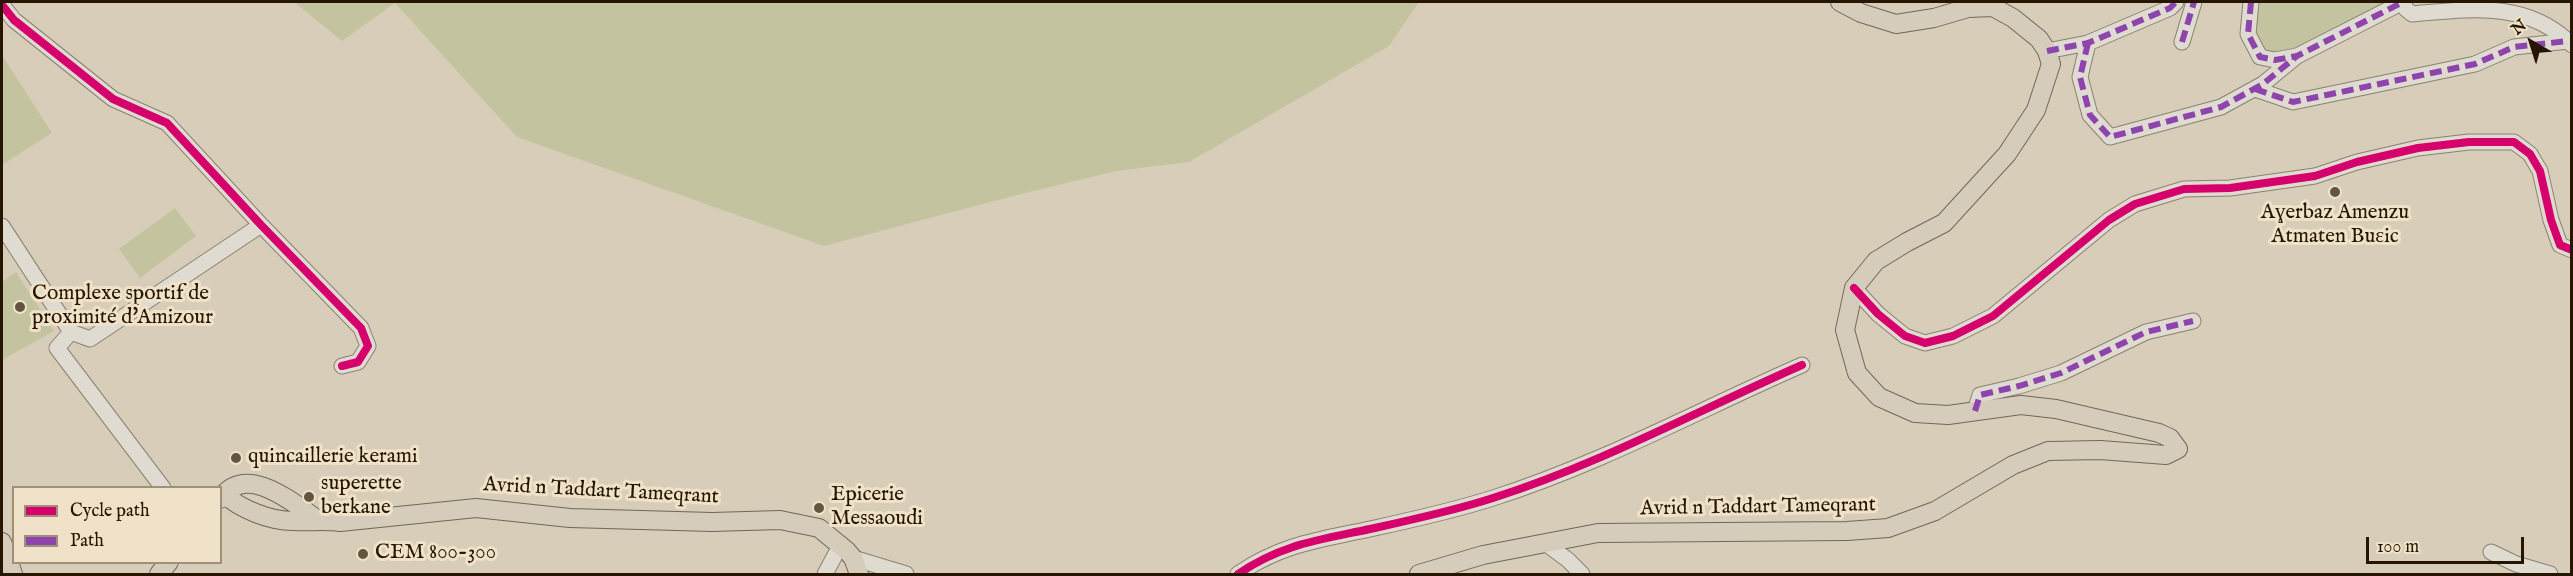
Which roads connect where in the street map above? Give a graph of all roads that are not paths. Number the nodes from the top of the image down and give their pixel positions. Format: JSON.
{"nodes":[{"id":1,"x":1840,"y":2,"type":"edge"},
{"id":2,"x":2176,"y":2,"type":"edge"},
{"id":3,"x":2194,"y":2,"type":"edge"},
{"id":4,"x":2251,"y":2,"type":"edge"},
{"id":5,"x":2403,"y":2,"type":"edge"},
{"id":6,"x":2,"y":6,"type":"edge"},
{"id":7,"x":2182,"y":42,"type":"dead end"},
{"id":8,"x":2088,"y":43,"type":"junction"},
{"id":9,"x":2570,"y":43,"type":"edge"},
{"id":10,"x":2047,"y":51,"type":"junction"},
{"id":11,"x":2297,"y":56,"type":"junction"},
{"id":12,"x":2254,"y":89,"type":"junction"},
{"id":13,"x":261,"y":225,"type":"junction"},
{"id":14,"x":2,"y":226,"type":"edge"},
{"id":15,"x":2571,"y":250,"type":"edge"},
{"id":16,"x":1854,"y":288,"type":"junction"},
{"id":17,"x":2193,"y":321,"type":"dead end"},
{"id":18,"x":71,"y":333,"type":"junction"},
{"id":19,"x":1802,"y":365,"type":"dead end"},
{"id":20,"x":342,"y":366,"type":"dead end"},
{"id":21,"x":1975,"y":411,"type":"junction"},
{"id":22,"x":161,"y":486,"type":"edge"},
{"id":23,"x":222,"y":497,"type":"edge"},
{"id":24,"x":318,"y":519,"type":"junction"},
{"id":25,"x":2,"y":542,"type":"edge"},
{"id":26,"x":1545,"y":543,"type":"junction"},
{"id":27,"x":2491,"y":552,"type":"dead end"},
{"id":28,"x":852,"y":564,"type":"edge"},
{"id":29,"x":13,"y":574,"type":"edge"},
{"id":30,"x":825,"y":574,"type":"edge"},
{"id":31,"x":906,"y":574,"type":"edge"},
{"id":32,"x":1238,"y":574,"type":"edge"},
{"id":33,"x":1419,"y":574,"type":"edge"},
{"id":34,"x":1582,"y":574,"type":"edge"},
{"id":35,"x":2550,"y":574,"type":"edge"}],
"edges":[{"from":1,"to":10,"type":"main road"},
{"from":2,"to":8,"type":"street"},
{"from":3,"to":7,"type":"street"},
{"from":4,"to":11,"type":"street"},
{"from":5,"to":9,"type":"street"},
{"from":5,"to":11,"type":"street"},
{"from":6,"to":13,"type":"street"},
{"from":8,"to":10,"type":"street"},
{"from":8,"to":12,"type":"street"},
{"from":9,"to":12,"type":"street"},
{"from":10,"to":16,"type":"main road","name":"Avrid n Taddart Tameqrant"},
{"from":11,"to":12,"type":"street"},
{"from":13,"to":18,"type":"street"},
{"from":13,"to":20,"type":"street"},
{"from":14,"to":18,"type":"street"},
{"from":15,"to":16,"type":"street"},
{"from":16,"to":21,"type":"main road","name":"Avrid n Taddart Tameqrant"},
{"from":17,"to":21,"type":"street"},
{"from":18,"to":22,"type":"street"},
{"from":19,"to":32,"type":"street"},
{"from":21,"to":26,"type":"main road","name":"Avrid n Taddart Tameqrant"},
{"from":23,"to":24,"type":"main road","name":"Avrid n Taddart Tameqrant"},
{"from":23,"to":24,"type":"main road"},
{"from":24,"to":28,"type":"main road","name":"Avrid n Taddart Tameqrant"},
{"from":25,"to":29,"type":"main road"},
{"from":26,"to":33,"type":"main road","name":"Avrid n Taddart Tameqrant"},
{"from":26,"to":34,"type":"street"},
{"from":27,"to":35,"type":"street"},
{"from":28,"to":30,"type":"street"},
{"from":28,"to":31,"type":"street"}]}
